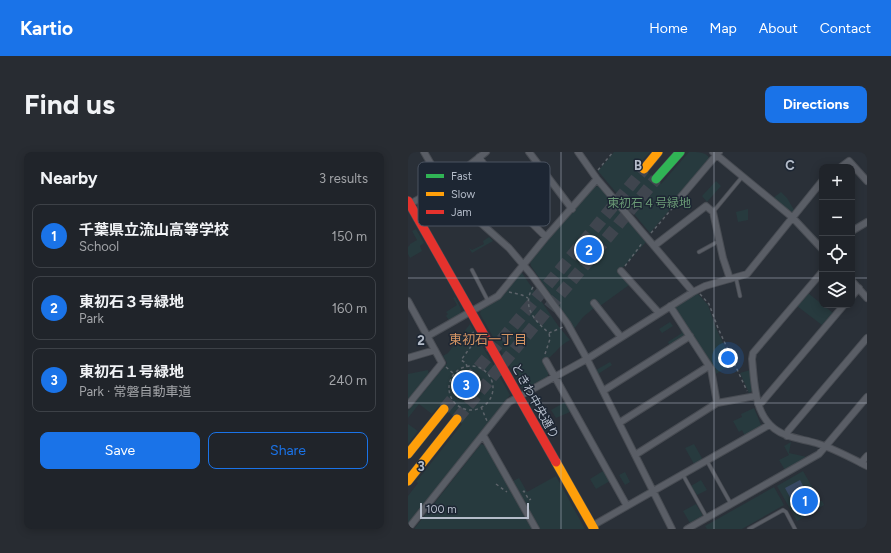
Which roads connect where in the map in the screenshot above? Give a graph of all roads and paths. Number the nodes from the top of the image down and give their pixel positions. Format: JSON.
{"nodes":[{"id":1,"x":424,"y":152,"type":"edge"},
{"id":2,"x":486,"y":152,"type":"edge"},
{"id":3,"x":530,"y":152,"type":"edge"},
{"id":4,"x":578,"y":152,"type":"edge"},
{"id":5,"x":613,"y":152,"type":"edge"},
{"id":6,"x":658,"y":152,"type":"edge"},
{"id":7,"x":680,"y":152,"type":"edge"},
{"id":8,"x":716,"y":153,"type":"edge"},
{"id":9,"x":479,"y":157,"type":"junction"},
{"id":10,"x":430,"y":162,"type":"edge"},
{"id":11,"x":473,"y":162,"type":"edge"},
{"id":12,"x":482,"y":162,"type":"edge"},
{"id":13,"x":537,"y":162,"type":"edge"},
{"id":14,"x":855,"y":167,"type":"edge"},
{"id":15,"x":644,"y":169,"type":"tunnel mouth"},
{"id":16,"x":595,"y":177,"type":"junction"},
{"id":17,"x":742,"y":177,"type":"junction"},
{"id":18,"x":550,"y":179,"type":"edge"},
{"id":19,"x":656,"y":179,"type":"tunnel mouth"},
{"id":20,"x":867,"y":181,"type":"edge"},
{"id":21,"x":819,"y":187,"type":"edge"},
{"id":22,"x":418,"y":199,"type":"edge"},
{"id":23,"x":679,"y":199,"type":"dead end"},
{"id":24,"x":409,"y":204,"type":"edge"},
{"id":25,"x":572,"y":209,"type":"junction"},
{"id":26,"x":713,"y":212,"type":"junction"},
{"id":27,"x":793,"y":218,"type":"junction"},
{"id":28,"x":418,"y":220,"type":"edge"},
{"id":29,"x":867,"y":222,"type":"edge"},
{"id":30,"x":422,"y":226,"type":"edge"},
{"id":31,"x":484,"y":226,"type":"edge"},
{"id":32,"x":535,"y":226,"type":"edge"},
{"id":33,"x":855,"y":227,"type":"edge"},
{"id":34,"x":546,"y":237,"type":"junction"},
{"id":35,"x":719,"y":240,"type":"junction"},
{"id":36,"x":654,"y":246,"type":"junction"},
{"id":37,"x":819,"y":246,"type":"edge"},
{"id":38,"x":699,"y":252,"type":"dead end"},
{"id":39,"x":523,"y":265,"type":"junction"},
{"id":40,"x":472,"y":270,"type":"dead end"},
{"id":41,"x":621,"y":271,"type":"dead end"},
{"id":42,"x":819,"y":276,"type":"edge"},
{"id":43,"x":733,"y":278,"type":"junction"},
{"id":44,"x":855,"y":284,"type":"edge"},
{"id":45,"x":533,"y":286,"type":"dead end"},
{"id":46,"x":859,"y":288,"type":"junction"},
{"id":47,"x":504,"y":290,"type":"junction"},
{"id":48,"x":696,"y":292,"type":"junction"},
{"id":49,"x":855,"y":293,"type":"edge"},
{"id":50,"x":740,"y":296,"type":"dead end"},
{"id":51,"x":529,"y":298,"type":"junction"},
{"id":52,"x":867,"y":298,"type":"edge"},
{"id":53,"x":408,"y":301,"type":"edge"},
{"id":54,"x":488,"y":302,"type":"junction"},
{"id":55,"x":594,"y":303,"type":"dead end"},
{"id":56,"x":670,"y":306,"type":"junction"},
{"id":57,"x":841,"y":308,"type":"edge"},
{"id":58,"x":471,"y":312,"type":"junction"},
{"id":59,"x":659,"y":313,"type":"junction"},
{"id":60,"x":473,"y":327,"type":"dead end"},
{"id":61,"x":563,"y":327,"type":"dead end"},
{"id":62,"x":549,"y":333,"type":"junction"},
{"id":63,"x":428,"y":336,"type":"junction"},
{"id":64,"x":690,"y":336,"type":"junction"},
{"id":65,"x":621,"y":337,"type":"junction"},
{"id":66,"x":867,"y":338,"type":"edge"},
{"id":67,"x":435,"y":350,"type":"junction"},
{"id":68,"x":408,"y":358,"type":"edge"},
{"id":69,"x":587,"y":359,"type":"junction"},
{"id":70,"x":546,"y":361,"type":"joint"},
{"id":71,"x":442,"y":363,"type":"junction"},
{"id":72,"x":709,"y":366,"type":"junction"},
{"id":73,"x":467,"y":367,"type":"junction"},
{"id":74,"x":455,"y":374,"type":"junction"},
{"id":75,"x":554,"y":377,"type":"junction"},
{"id":76,"x":603,"y":391,"type":"junction"},
{"id":77,"x":753,"y":396,"type":"junction"},
{"id":78,"x":518,"y":397,"type":"junction"},
{"id":79,"x":867,"y":397,"type":"edge"},
{"id":80,"x":717,"y":403,"type":"junction"},
{"id":81,"x":758,"y":404,"type":"junction"},
{"id":82,"x":408,"y":405,"type":"edge"},
{"id":83,"x":481,"y":407,"type":"junction"},
{"id":84,"x":444,"y":409,"type":"tunnel mouth"},
{"id":85,"x":457,"y":419,"type":"tunnel mouth"},
{"id":86,"x":619,"y":423,"type":"junction"},
{"id":87,"x":769,"y":425,"type":"junction"},
{"id":88,"x":490,"y":428,"type":"junction"},
{"id":89,"x":483,"y":435,"type":"junction"},
{"id":90,"x":787,"y":436,"type":"junction"},
{"id":91,"x":825,"y":446,"type":"junction"},
{"id":92,"x":408,"y":454,"type":"edge"},
{"id":93,"x":635,"y":455,"type":"junction"},
{"id":94,"x":867,"y":456,"type":"edge"},
{"id":95,"x":707,"y":461,"type":"junction"},
{"id":96,"x":864,"y":464,"type":"edge"},
{"id":97,"x":683,"y":474,"type":"junction"},
{"id":98,"x":408,"y":481,"type":"edge"},
{"id":99,"x":652,"y":492,"type":"junction"},
{"id":100,"x":731,"y":504,"type":"junction"},
{"id":101,"x":627,"y":506,"type":"junction"},
{"id":102,"x":707,"y":518,"type":"junction"},
{"id":103,"x":593,"y":528,"type":"edge"},
{"id":104,"x":408,"y":529,"type":"edge"},
{"id":105,"x":536,"y":529,"type":"edge"},
{"id":106,"x":672,"y":529,"type":"edge"},
{"id":107,"x":687,"y":529,"type":"edge"},
{"id":108,"x":749,"y":529,"type":"edge"},
{"id":109,"x":795,"y":529,"type":"edge"}],
"edges":[{"from":1,"to":10,"type":"street"},
{"from":2,"to":9,"type":"street"},
{"from":3,"to":13,"type":"street"},
{"from":4,"to":16,"type":"street"},
{"from":5,"to":16,"type":"path"},
{"from":6,"to":15,"type":"main road"},
{"from":7,"to":19,"type":"main road"},
{"from":8,"to":17,"type":"street"},
{"from":8,"to":23,"type":"street"},
{"from":9,"to":11,"type":"street"},
{"from":9,"to":12,"type":"street"},
{"from":14,"to":20,"type":"street"},
{"from":16,"to":25,"type":"street"},
{"from":16,"to":36,"type":"street"},
{"from":17,"to":26,"type":"lane"},
{"from":17,"to":27,"type":"street"},
{"from":18,"to":25,"type":"street"},
{"from":21,"to":27,"type":"street"},
{"from":22,"to":24,"type":"street"},
{"from":24,"to":28,"type":"main road","name":"ときわ中央通り"},
{"from":25,"to":34,"type":"street"},
{"from":26,"to":35,"type":"street"},
{"from":26,"to":36,"type":"street"},
{"from":27,"to":37,"type":"street"},
{"from":27,"to":43,"type":"street"},
{"from":29,"to":33,"type":"street"},
{"from":30,"to":58,"type":"main road","name":"ときわ中央通り"},
{"from":31,"to":39,"type":"street"},
{"from":32,"to":34,"type":"street"},
{"from":34,"to":39,"type":"street"},
{"from":35,"to":38,"type":"lane"},
{"from":35,"to":43,"type":"street"},
{"from":36,"to":48,"type":"street"},
{"from":39,"to":47,"type":"street"},
{"from":39,"to":69,"type":"street"},
{"from":40,"to":54,"type":"lane"},
{"from":41,"to":59,"type":"street"},
{"from":42,"to":77,"type":"street"},
{"from":43,"to":48,"type":"street"},
{"from":43,"to":50,"type":"lane"},
{"from":44,"to":46,"type":"street"},
{"from":45,"to":51,"type":"path"},
{"from":46,"to":49,"type":"street"},
{"from":46,"to":52,"type":"street"},
{"from":47,"to":51,"type":"path"},
{"from":47,"to":54,"type":"street"},
{"from":48,"to":56,"type":"street"},
{"from":48,"to":77,"type":"path"},
{"from":51,"to":62,"type":"path"},
{"from":53,"to":63,"type":"street"},
{"from":54,"to":58,"type":"street"},
{"from":55,"to":65,"type":"street"},
{"from":56,"to":59,"type":"street"},
{"from":56,"to":64,"type":"street"},
{"from":57,"to":81,"type":"street"},
{"from":58,"to":63,"type":"street"},
{"from":58,"to":78,"type":"main road","name":"ときわ中央通り"},
{"from":59,"to":65,"type":"street"},
{"from":60,"to":73,"type":"path"},
{"from":61,"to":62,"type":"path"},
{"from":62,"to":70,"type":"path"},
{"from":63,"to":67,"type":"street"},
{"from":64,"to":72,"type":"street"},
{"from":64,"to":76,"type":"street"},
{"from":65,"to":69,"type":"street"},
{"from":66,"to":90,"type":"street"},
{"from":67,"to":68,"type":"street"},
{"from":67,"to":71,"type":"street"},
{"from":69,"to":75,"type":"street"},
{"from":69,"to":76,"type":"street"},
{"from":70,"to":75,"type":"street"},
{"from":71,"to":74,"type":"path"},
{"from":71,"to":82,"type":"street"},
{"from":72,"to":80,"type":"street"},
{"from":72,"to":86,"type":"street"},
{"from":73,"to":74,"type":"path"},
{"from":73,"to":83,"type":"path"},
{"from":74,"to":83,"type":"path"},
{"from":75,"to":78,"type":"street"},
{"from":75,"to":101,"type":"street"},
{"from":76,"to":86,"type":"street"},
{"from":77,"to":80,"type":"street"},
{"from":77,"to":81,"type":"street"},
{"from":78,"to":88,"type":"street"},
{"from":78,"to":103,"type":"main road","name":"ときわ中央通り"},
{"from":79,"to":91,"type":"street"},
{"from":80,"to":93,"type":"street"},
{"from":81,"to":87,"type":"street"},
{"from":83,"to":88,"type":"path"},
{"from":84,"to":92,"type":"main road"},
{"from":85,"to":98,"type":"main road"},
{"from":86,"to":93,"type":"street"},
{"from":87,"to":90,"type":"street"},
{"from":87,"to":95,"type":"street"},
{"from":88,"to":89,"type":"street"},
{"from":89,"to":104,"type":"street"},
{"from":89,"to":105,"type":"street"},
{"from":90,"to":91,"type":"street"},
{"from":91,"to":96,"type":"street"},
{"from":91,"to":100,"type":"street"},
{"from":93,"to":99,"type":"street"},
{"from":94,"to":96,"type":"street"},
{"from":95,"to":97,"type":"street"},
{"from":95,"to":100,"type":"lane"},
{"from":97,"to":99,"type":"street"},
{"from":97,"to":102,"type":"lane"},
{"from":99,"to":101,"type":"street"},
{"from":99,"to":106,"type":"street"},
{"from":100,"to":102,"type":"street"},
{"from":101,"to":103,"type":"street"},
{"from":102,"to":107,"type":"street"},
{"from":108,"to":109,"type":"lane"}]}
